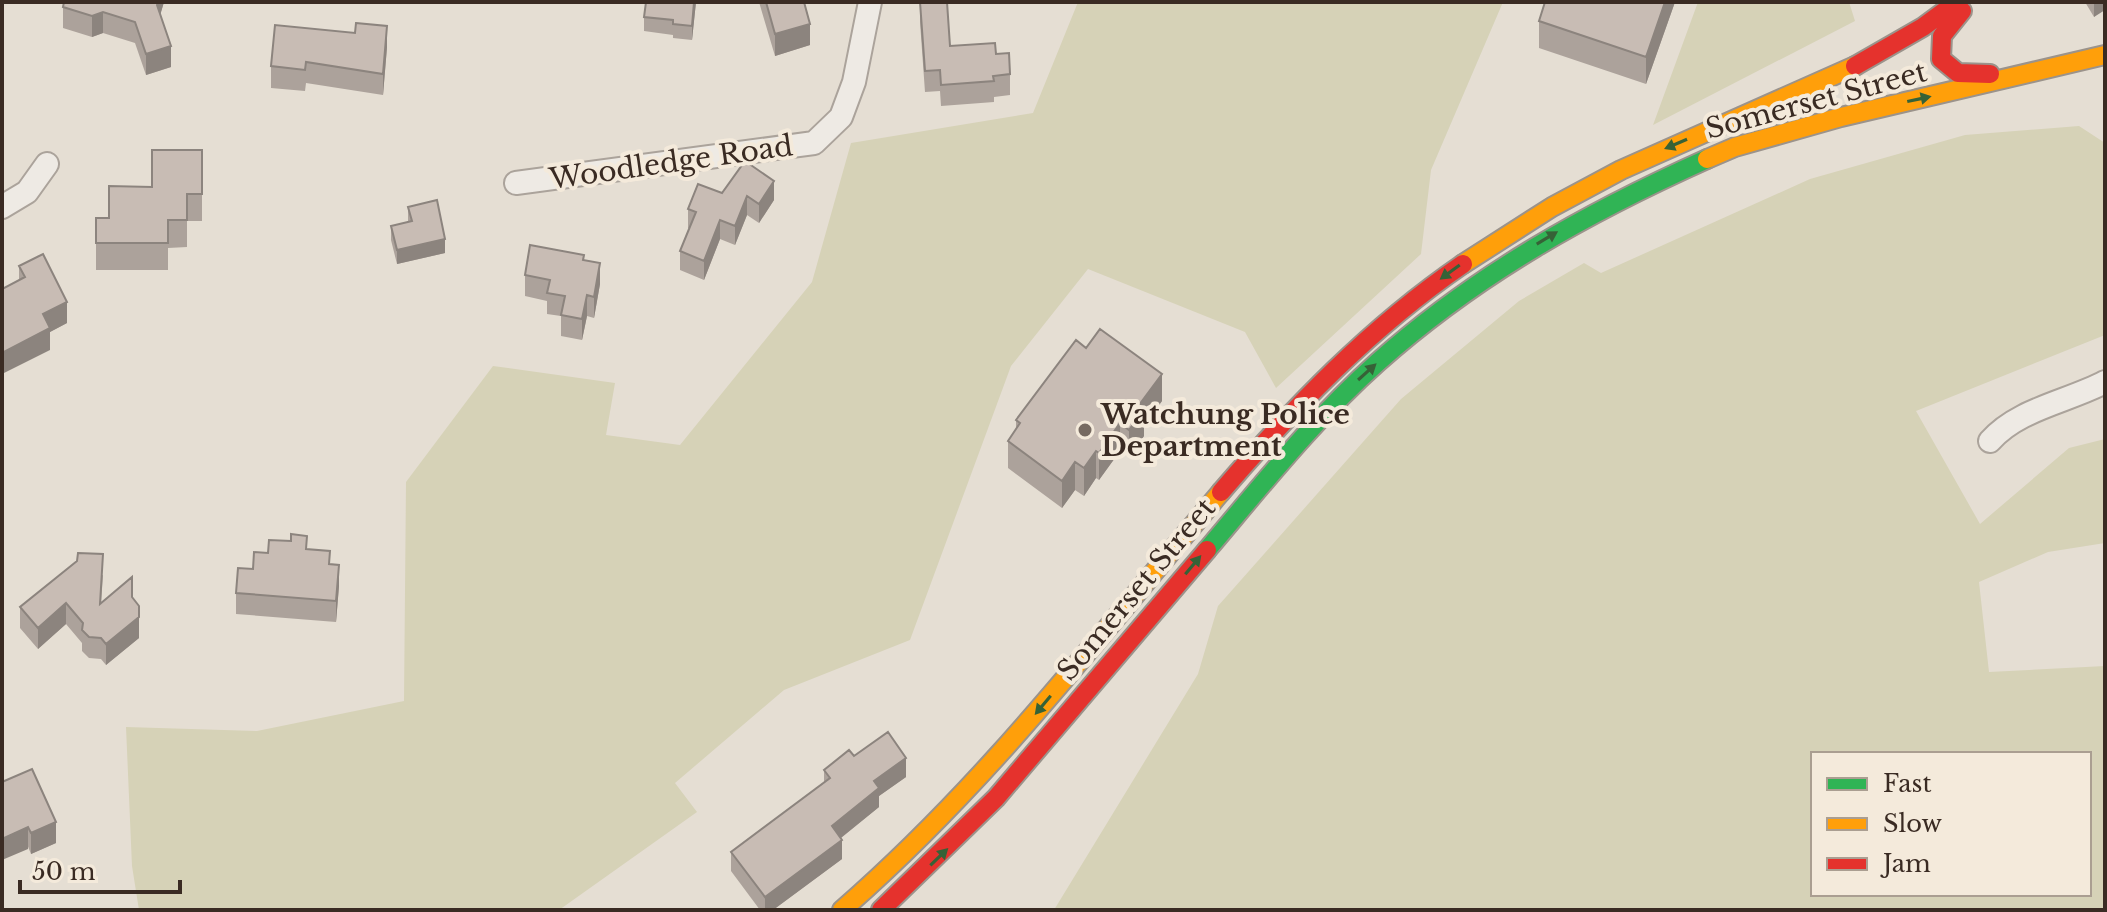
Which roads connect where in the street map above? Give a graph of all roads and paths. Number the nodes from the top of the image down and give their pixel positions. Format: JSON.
{"nodes":[{"id":1,"x":870,"y":2,"type":"edge"},
{"id":2,"x":1957,"y":2,"type":"edge"},
{"id":3,"x":1973,"y":2,"type":"edge"},
{"id":4,"x":2105,"y":55,"type":"edge"},
{"id":5,"x":2053,"y":67,"type":"junction"},
{"id":6,"x":47,"y":164,"type":"dead end"},
{"id":7,"x":516,"y":183,"type":"dead end"},
{"id":8,"x":2,"y":207,"type":"edge"},
{"id":9,"x":2105,"y":382,"type":"edge"},
{"id":10,"x":1990,"y":441,"type":"dead end"},
{"id":11,"x":842,"y":910,"type":"edge"},
{"id":12,"x":881,"y":910,"type":"edge"}],
"edges":[{"from":1,"to":7,"type":"street","name":"Woodledge Road"},
{"from":2,"to":11,"type":"main road","name":"Somerset Street","one_way":true},
{"from":3,"to":5,"type":"main road"},
{"from":4,"to":5,"type":"main road","name":"Somerset Street"},
{"from":12,"to":5,"type":"main road","name":"Somerset Street","one_way":true},
{"from":6,"to":8,"type":"street"},
{"from":9,"to":10,"type":"street"}]}
